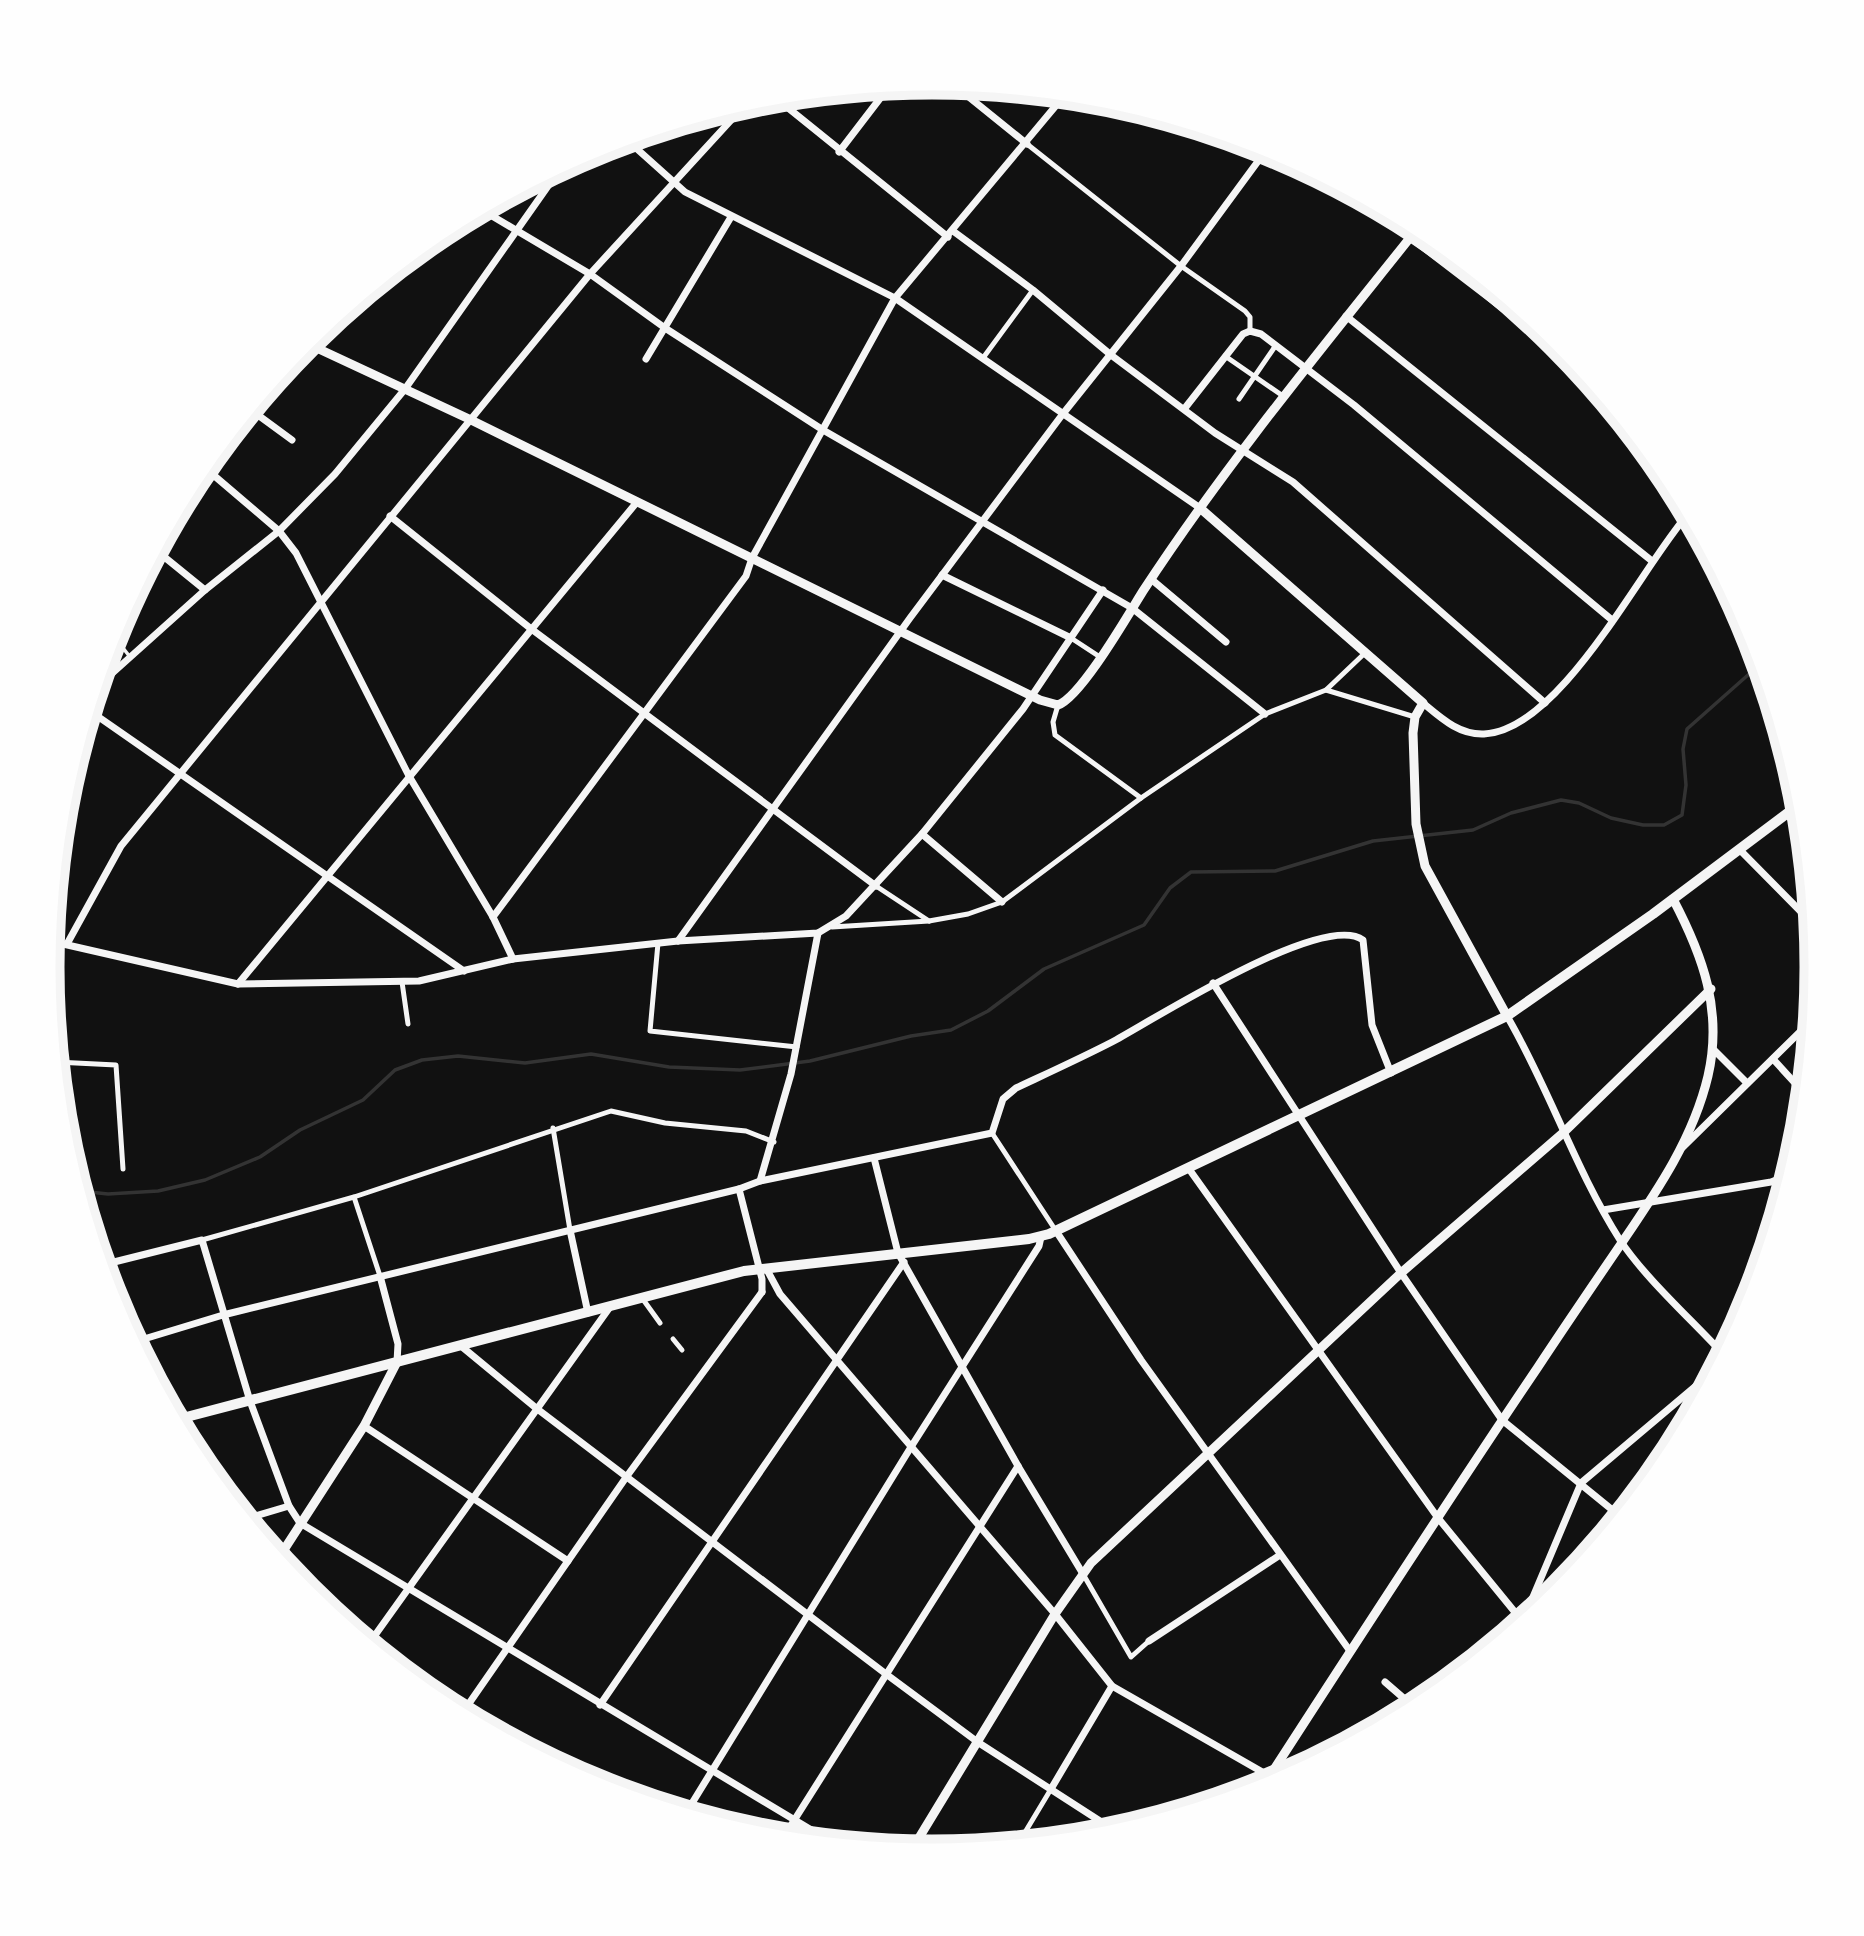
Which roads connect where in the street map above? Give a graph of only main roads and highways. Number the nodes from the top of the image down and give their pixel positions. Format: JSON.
{"nodes":[{"id":1,"x":1790,"y":811,"type":"edge"},
{"id":2,"x":185,"y":1418,"type":"edge"}],
"edges":[{"from":1,"to":2,"type":"main road"}]}
